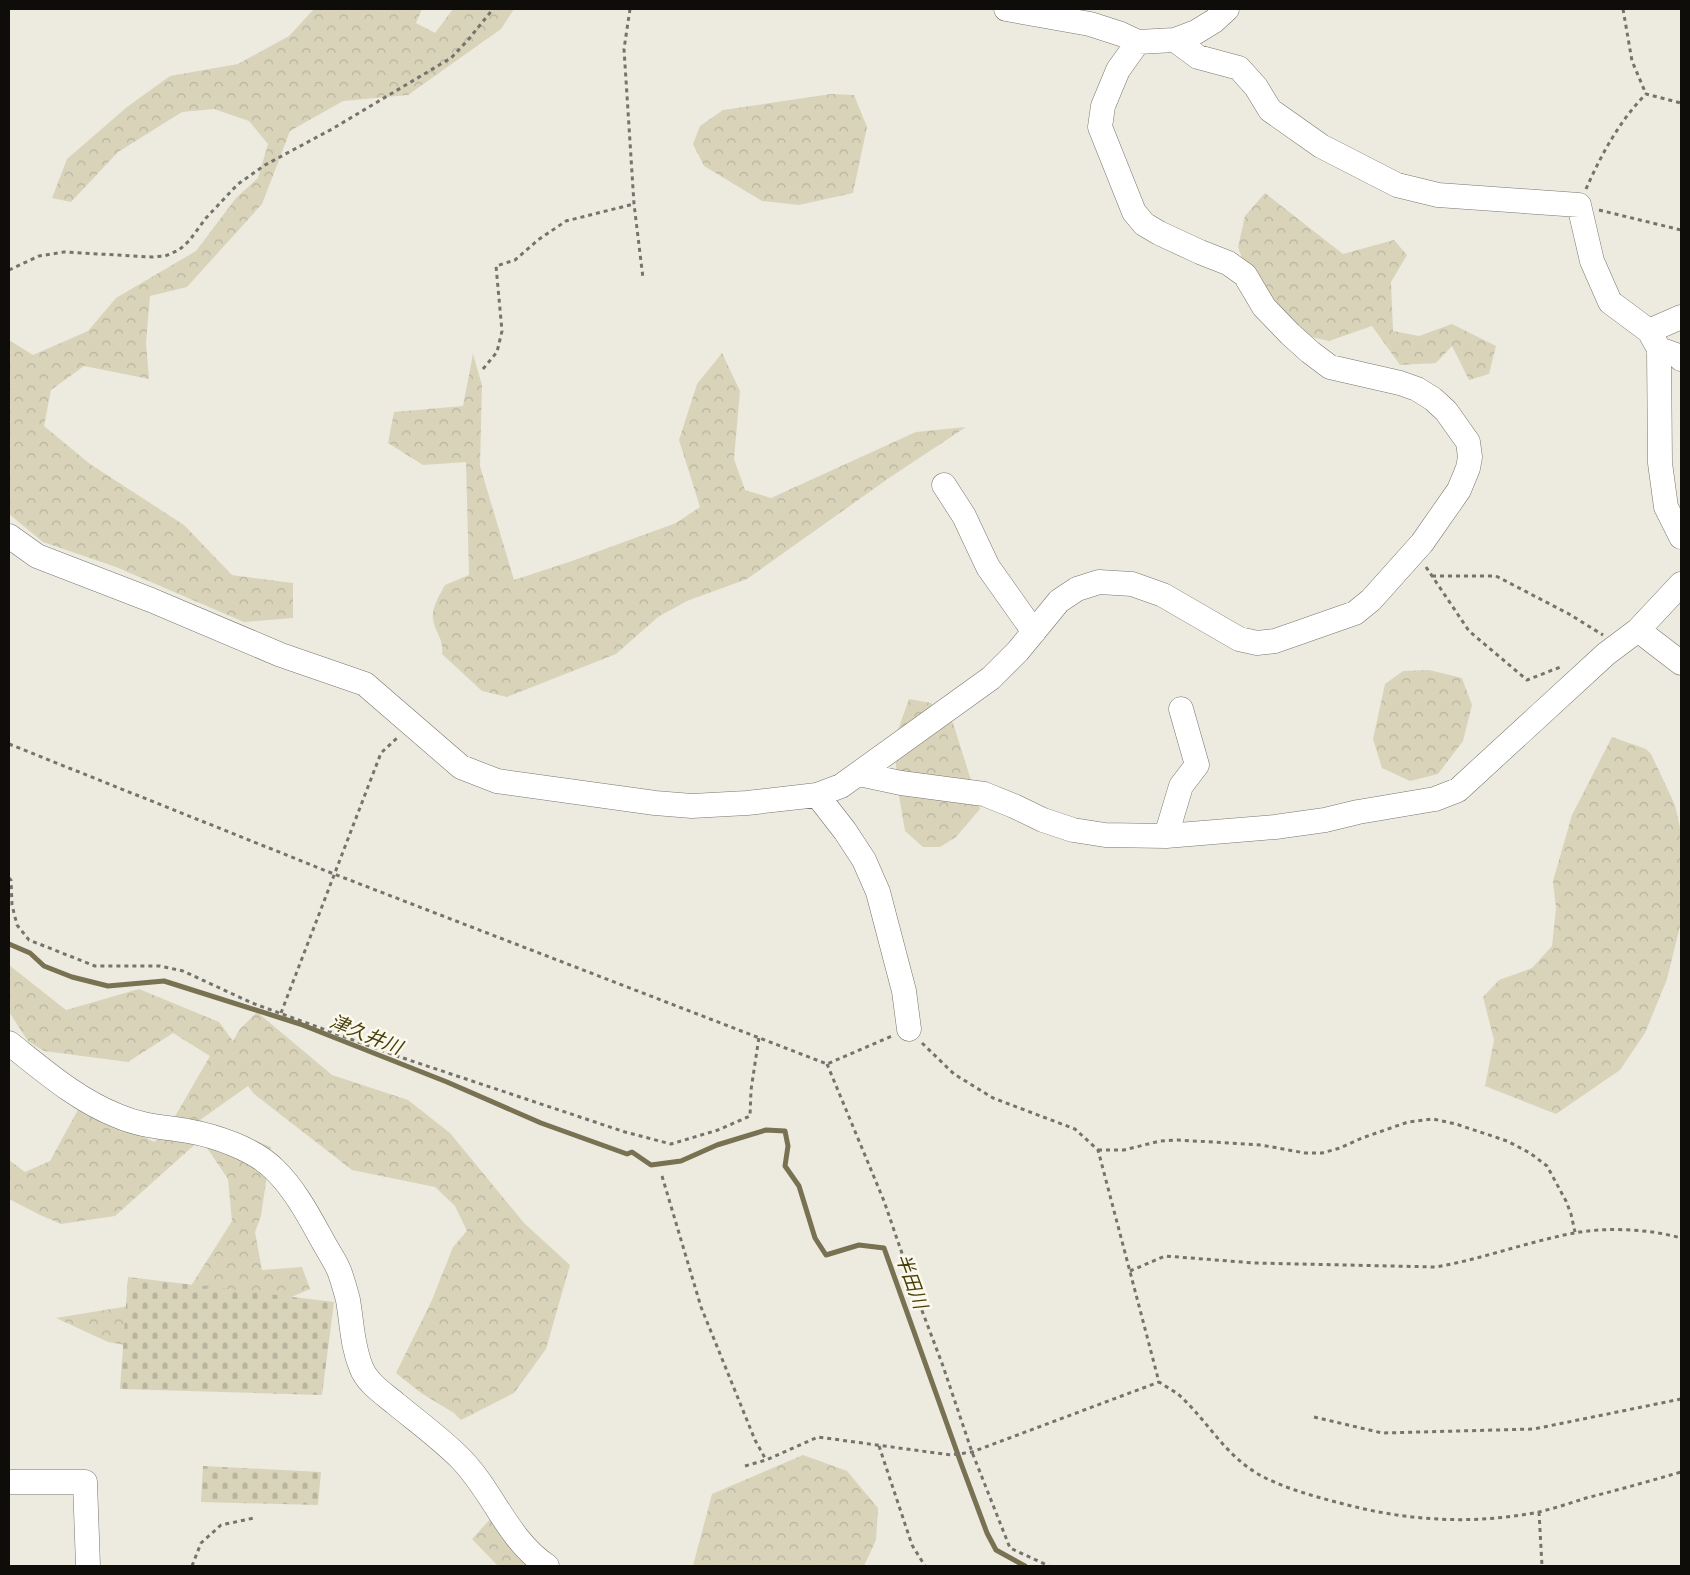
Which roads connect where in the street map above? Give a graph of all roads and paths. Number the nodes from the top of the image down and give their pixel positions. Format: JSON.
{"nodes":[{"id":1,"x":493,"y":9,"type":"edge"},
{"id":2,"x":630,"y":9,"type":"edge"},
{"id":3,"x":1006,"y":9,"type":"edge"},
{"id":4,"x":1227,"y":9,"type":"edge"},
{"id":5,"x":1623,"y":9,"type":"edge"},
{"id":6,"x":1175,"y":40,"type":"junction"},
{"id":7,"x":1138,"y":42,"type":"junction"},
{"id":8,"x":1646,"y":94,"type":"junction"},
{"id":9,"x":1681,"y":102,"type":"edge"},
{"id":10,"x":634,"y":204,"type":"junction"},
{"id":11,"x":1579,"y":205,"type":"junction"},
{"id":12,"x":1681,"y":230,"type":"edge"},
{"id":13,"x":9,"y":270,"type":"edge"},
{"id":14,"x":643,"y":278,"type":"dead end"},
{"id":15,"x":1681,"y":317,"type":"edge"},
{"id":16,"x":1654,"y":340,"type":"junction"},
{"id":17,"x":1681,"y":359,"type":"edge"},
{"id":18,"x":484,"y":369,"type":"dead end"},
{"id":19,"x":944,"y":485,"type":"dead end"},
{"id":20,"x":9,"y":536,"type":"edge"},
{"id":21,"x":1681,"y":537,"type":"edge"},
{"id":22,"x":1415,"y":550,"type":"junction"},
{"id":23,"x":1432,"y":576,"type":"junction"},
{"id":24,"x":1681,"y":584,"type":"edge"},
{"id":25,"x":1638,"y":630,"type":"junction"},
{"id":26,"x":1034,"y":632,"type":"junction"},
{"id":27,"x":1618,"y":644,"type":"junction"},
{"id":28,"x":1681,"y":663,"type":"edge"},
{"id":29,"x":1584,"y":674,"type":"junction"},
{"id":30,"x":1181,"y":709,"type":"dead end"},
{"id":31,"x":411,"y":724,"type":"junction"},
{"id":32,"x":9,"y":744,"type":"edge"},
{"id":33,"x":859,"y":774,"type":"junction"},
{"id":34,"x":817,"y":795,"type":"junction"},
{"id":35,"x":1166,"y":836,"type":"junction"},
{"id":36,"x":334,"y":874,"type":"junction"},
{"id":37,"x":9,"y":878,"type":"edge"},
{"id":38,"x":281,"y":1013,"type":"junction"},
{"id":39,"x":909,"y":1030,"type":"junction"},
{"id":40,"x":759,"y":1038,"type":"junction"},
{"id":41,"x":9,"y":1043,"type":"edge"},
{"id":42,"x":826,"y":1064,"type":"junction"},
{"id":43,"x":1098,"y":1150,"type":"junction"},
{"id":44,"x":662,"y":1176,"type":"dead end"},
{"id":45,"x":1575,"y":1232,"type":"junction"},
{"id":46,"x":1681,"y":1238,"type":"edge"},
{"id":47,"x":1130,"y":1271,"type":"junction"},
{"id":48,"x":1159,"y":1382,"type":"junction"},
{"id":49,"x":1681,"y":1399,"type":"edge"},
{"id":50,"x":1314,"y":1417,"type":"dead end"},
{"id":51,"x":879,"y":1446,"type":"junction"},
{"id":52,"x":972,"y":1452,"type":"junction"},
{"id":53,"x":766,"y":1460,"type":"junction"},
{"id":54,"x":745,"y":1466,"type":"dead end"},
{"id":55,"x":1681,"y":1472,"type":"edge"},
{"id":56,"x":9,"y":1482,"type":"edge"},
{"id":57,"x":1539,"y":1512,"type":"junction"},
{"id":58,"x":254,"y":1518,"type":"dead end"},
{"id":59,"x":88,"y":1566,"type":"edge"},
{"id":60,"x":192,"y":1566,"type":"edge"},
{"id":61,"x":547,"y":1566,"type":"edge"},
{"id":62,"x":925,"y":1566,"type":"edge"},
{"id":63,"x":1049,"y":1566,"type":"edge"},
{"id":64,"x":1542,"y":1566,"type":"edge"}],
"edges":[{"from":1,"to":13,"type":"path"},
{"from":2,"to":10,"type":"path"},
{"from":3,"to":7,"type":"street"},
{"from":4,"to":6,"type":"street"},
{"from":5,"to":8,"type":"path"},
{"from":6,"to":7,"type":"street"},
{"from":6,"to":11,"type":"street"},
{"from":7,"to":22,"type":"street"},
{"from":8,"to":9,"type":"path"},
{"from":8,"to":11,"type":"path"},
{"from":10,"to":14,"type":"path"},
{"from":10,"to":18,"type":"path"},
{"from":11,"to":12,"type":"path"},
{"from":11,"to":16,"type":"street"},
{"from":15,"to":16,"type":"street"},
{"from":16,"to":17,"type":"street"},
{"from":16,"to":21,"type":"street"},
{"from":19,"to":26,"type":"street"},
{"from":20,"to":31,"type":"street"},
{"from":22,"to":23,"type":"path"},
{"from":22,"to":26,"type":"street"},
{"from":23,"to":27,"type":"path"},
{"from":23,"to":29,"type":"path"},
{"from":24,"to":25,"type":"street"},
{"from":25,"to":27,"type":"street"},
{"from":25,"to":28,"type":"street"},
{"from":26,"to":33,"type":"street"},
{"from":27,"to":29,"type":"street"},
{"from":29,"to":35,"type":"street"},
{"from":30,"to":35,"type":"street"},
{"from":31,"to":34,"type":"street"},
{"from":31,"to":36,"type":"path"},
{"from":32,"to":36,"type":"path"},
{"from":33,"to":34,"type":"street"},
{"from":33,"to":35,"type":"street"},
{"from":34,"to":39,"type":"street"},
{"from":36,"to":38,"type":"path"},
{"from":36,"to":40,"type":"path"},
{"from":37,"to":38,"type":"path"},
{"from":38,"to":40,"type":"path"},
{"from":39,"to":42,"type":"path"},
{"from":39,"to":43,"type":"path"},
{"from":40,"to":42,"type":"path"},
{"from":41,"to":61,"type":"street"},
{"from":42,"to":52,"type":"path"},
{"from":43,"to":45,"type":"path"},
{"from":43,"to":47,"type":"path"},
{"from":44,"to":53,"type":"path"},
{"from":45,"to":46,"type":"path"},
{"from":45,"to":47,"type":"path"},
{"from":47,"to":48,"type":"path"},
{"from":48,"to":52,"type":"path"},
{"from":48,"to":57,"type":"path"},
{"from":49,"to":50,"type":"path"},
{"from":51,"to":52,"type":"path"},
{"from":51,"to":53,"type":"path"},
{"from":51,"to":62,"type":"path"},
{"from":52,"to":63,"type":"path"},
{"from":53,"to":54,"type":"path"},
{"from":55,"to":57,"type":"path"},
{"from":56,"to":59,"type":"street"},
{"from":57,"to":64,"type":"path"},
{"from":58,"to":60,"type":"path"}]}
